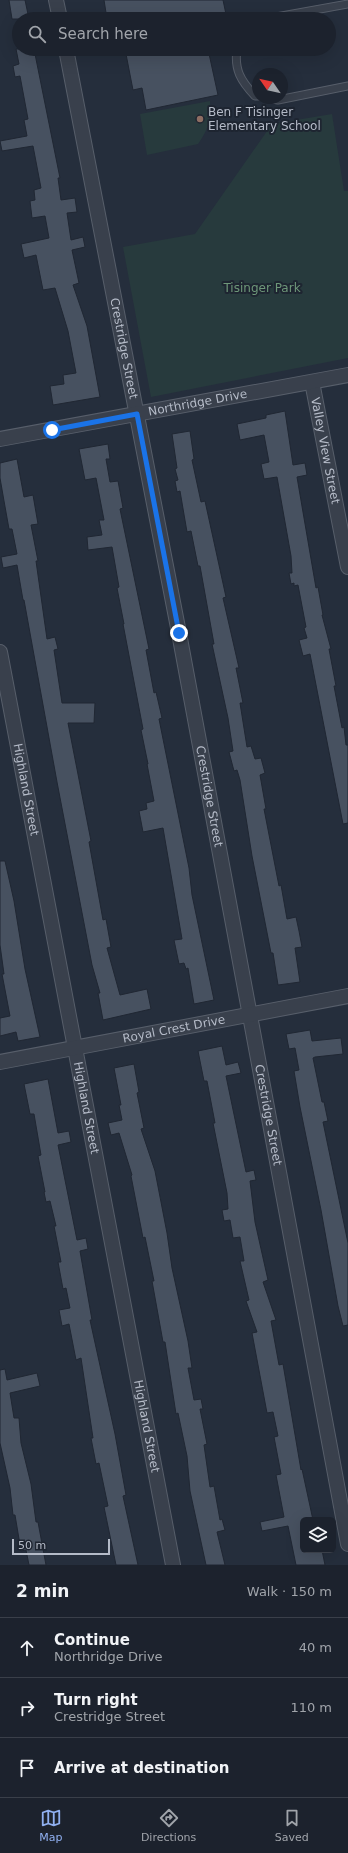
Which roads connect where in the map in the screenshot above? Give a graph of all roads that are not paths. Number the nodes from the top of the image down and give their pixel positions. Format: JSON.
{"nodes":[{"id":1,"x":56,"y":0,"type":"edge"},
{"id":2,"x":348,"y":4,"type":"edge"},
{"id":3,"x":59,"y":12,"type":"edge"},
{"id":4,"x":304,"y":12,"type":"edge"},
{"id":5,"x":67,"y":56,"type":"edge"},
{"id":6,"x":236,"y":56,"type":"edge"},
{"id":7,"x":348,"y":86,"type":"edge"},
{"id":8,"x":252,"y":93,"type":"edge"},
{"id":9,"x":288,"y":98,"type":"edge"},
{"id":10,"x":348,"y":375,"type":"edge"},
{"id":11,"x":312,"y":382,"type":"junction"},
{"id":12,"x":137,"y":414,"type":"junction"},
{"id":13,"x":0,"y":439,"type":"edge"},
{"id":14,"x":348,"y":567,"type":"edge"},
{"id":15,"x":0,"y":652,"type":"edge"},
{"id":16,"x":348,"y":996,"type":"edge"},
{"id":17,"x":250,"y":1015,"type":"junction"},
{"id":18,"x":75,"y":1048,"type":"junction"},
{"id":19,"x":0,"y":1062,"type":"edge"},
{"id":20,"x":348,"y":1544,"type":"edge"},
{"id":21,"x":173,"y":1565,"type":"edge"}],
"edges":[{"from":1,"to":3,"type":"street"},
{"from":2,"to":4,"type":"lane"},
{"from":5,"to":12,"type":"street","name":"Crestridge Street"},
{"from":6,"to":8,"type":"lane"},
{"from":7,"to":9,"type":"lane"},
{"from":10,"to":11,"type":"street","name":"Northridge Drive"},
{"from":11,"to":12,"type":"street","name":"Northridge Drive"},
{"from":11,"to":14,"type":"street","name":"Valley View Street"},
{"from":12,"to":13,"type":"street","name":"Northridge Drive"},
{"from":12,"to":17,"type":"street","name":"Crestridge Street"},
{"from":15,"to":18,"type":"street","name":"Highland Street"},
{"from":16,"to":17,"type":"street","name":"Royal Crest Drive"},
{"from":17,"to":18,"type":"street","name":"Royal Crest Drive"},
{"from":17,"to":20,"type":"street","name":"Crestridge Street"},
{"from":18,"to":19,"type":"street","name":"Royal Crest Drive"},
{"from":18,"to":21,"type":"street","name":"Highland Street"}]}
